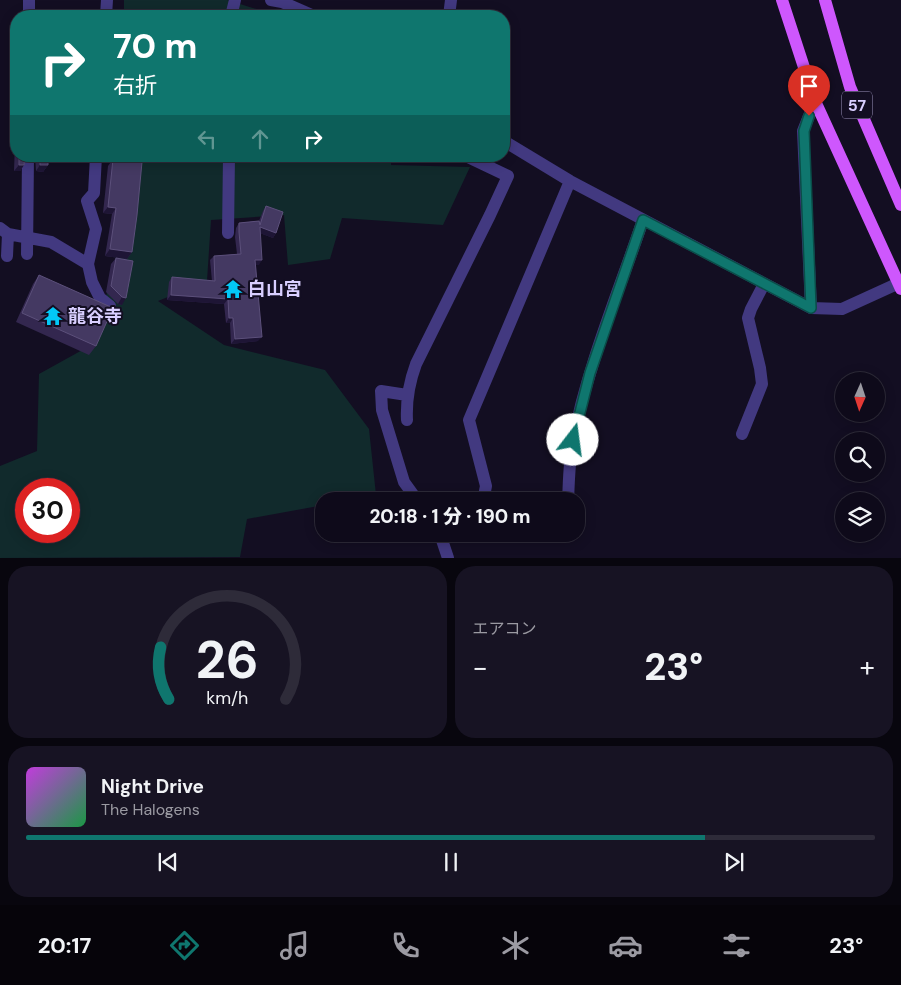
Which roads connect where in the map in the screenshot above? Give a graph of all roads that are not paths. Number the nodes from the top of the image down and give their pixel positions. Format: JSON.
{"nodes":[{"id":1,"x":271,"y":0,"type":"edge"},
{"id":2,"x":782,"y":0,"type":"edge"},
{"id":3,"x":825,"y":0,"type":"edge"},
{"id":4,"x":300,"y":10,"type":"edge"},
{"id":5,"x":815,"y":101,"type":"junction"},
{"id":6,"x":510,"y":145,"type":"edge"},
{"id":7,"x":28,"y":162,"type":"edge"},
{"id":8,"x":96,"y":162,"type":"edge"},
{"id":9,"x":228,"y":162,"type":"edge"},
{"id":10,"x":479,"y":162,"type":"edge"},
{"id":11,"x":570,"y":181,"type":"junction"},
{"id":12,"x":901,"y":205,"type":"edge"},
{"id":13,"x":643,"y":220,"type":"junction"},
{"id":14,"x":4,"y":231,"type":"edge"},
{"id":15,"x":228,"y":234,"type":"dead end"},
{"id":16,"x":27,"y":238,"type":"junction"},
{"id":17,"x":27,"y":254,"type":"dead end"},
{"id":18,"x":7,"y":256,"type":"dead end"},
{"id":19,"x":88,"y":264,"type":"junction"},
{"id":20,"x":764,"y":284,"type":"junction"},
{"id":21,"x":900,"y":286,"type":"edge"},
{"id":22,"x":110,"y":306,"type":"edge"},
{"id":23,"x":811,"y":308,"type":"junction"},
{"id":24,"x":408,"y":395,"type":"junction"},
{"id":25,"x":407,"y":420,"type":"dead end"},
{"id":26,"x":742,"y":434,"type":"dead end"},
{"id":27,"x":411,"y":492,"type":"edge"},
{"id":28,"x":485,"y":492,"type":"edge"},
{"id":29,"x":568,"y":492,"type":"edge"},
{"id":30,"x":443,"y":542,"type":"edge"},
{"id":31,"x":448,"y":558,"type":"edge"}],
"edges":[{"from":1,"to":4,"type":"street"},
{"from":2,"to":5,"type":"main road","number":"57"},
{"from":3,"to":12,"type":"main road","number":"57"},
{"from":5,"to":21,"type":"main road","number":"57"},
{"from":5,"to":23,"type":"street"},
{"from":6,"to":11,"type":"street"},
{"from":7,"to":16,"type":"street"},
{"from":8,"to":19,"type":"street"},
{"from":9,"to":15,"type":"street"},
{"from":10,"to":24,"type":"street"},
{"from":11,"to":13,"type":"street"},
{"from":11,"to":28,"type":"street"},
{"from":13,"to":20,"type":"street"},
{"from":13,"to":29,"type":"street"},
{"from":14,"to":16,"type":"street"},
{"from":14,"to":18,"type":"street"},
{"from":16,"to":17,"type":"street"},
{"from":16,"to":19,"type":"street"},
{"from":19,"to":22,"type":"street"},
{"from":20,"to":23,"type":"street"},
{"from":20,"to":26,"type":"street"},
{"from":21,"to":23,"type":"street"},
{"from":24,"to":25,"type":"street"},
{"from":24,"to":27,"type":"street"},
{"from":30,"to":31,"type":"street"}]}
